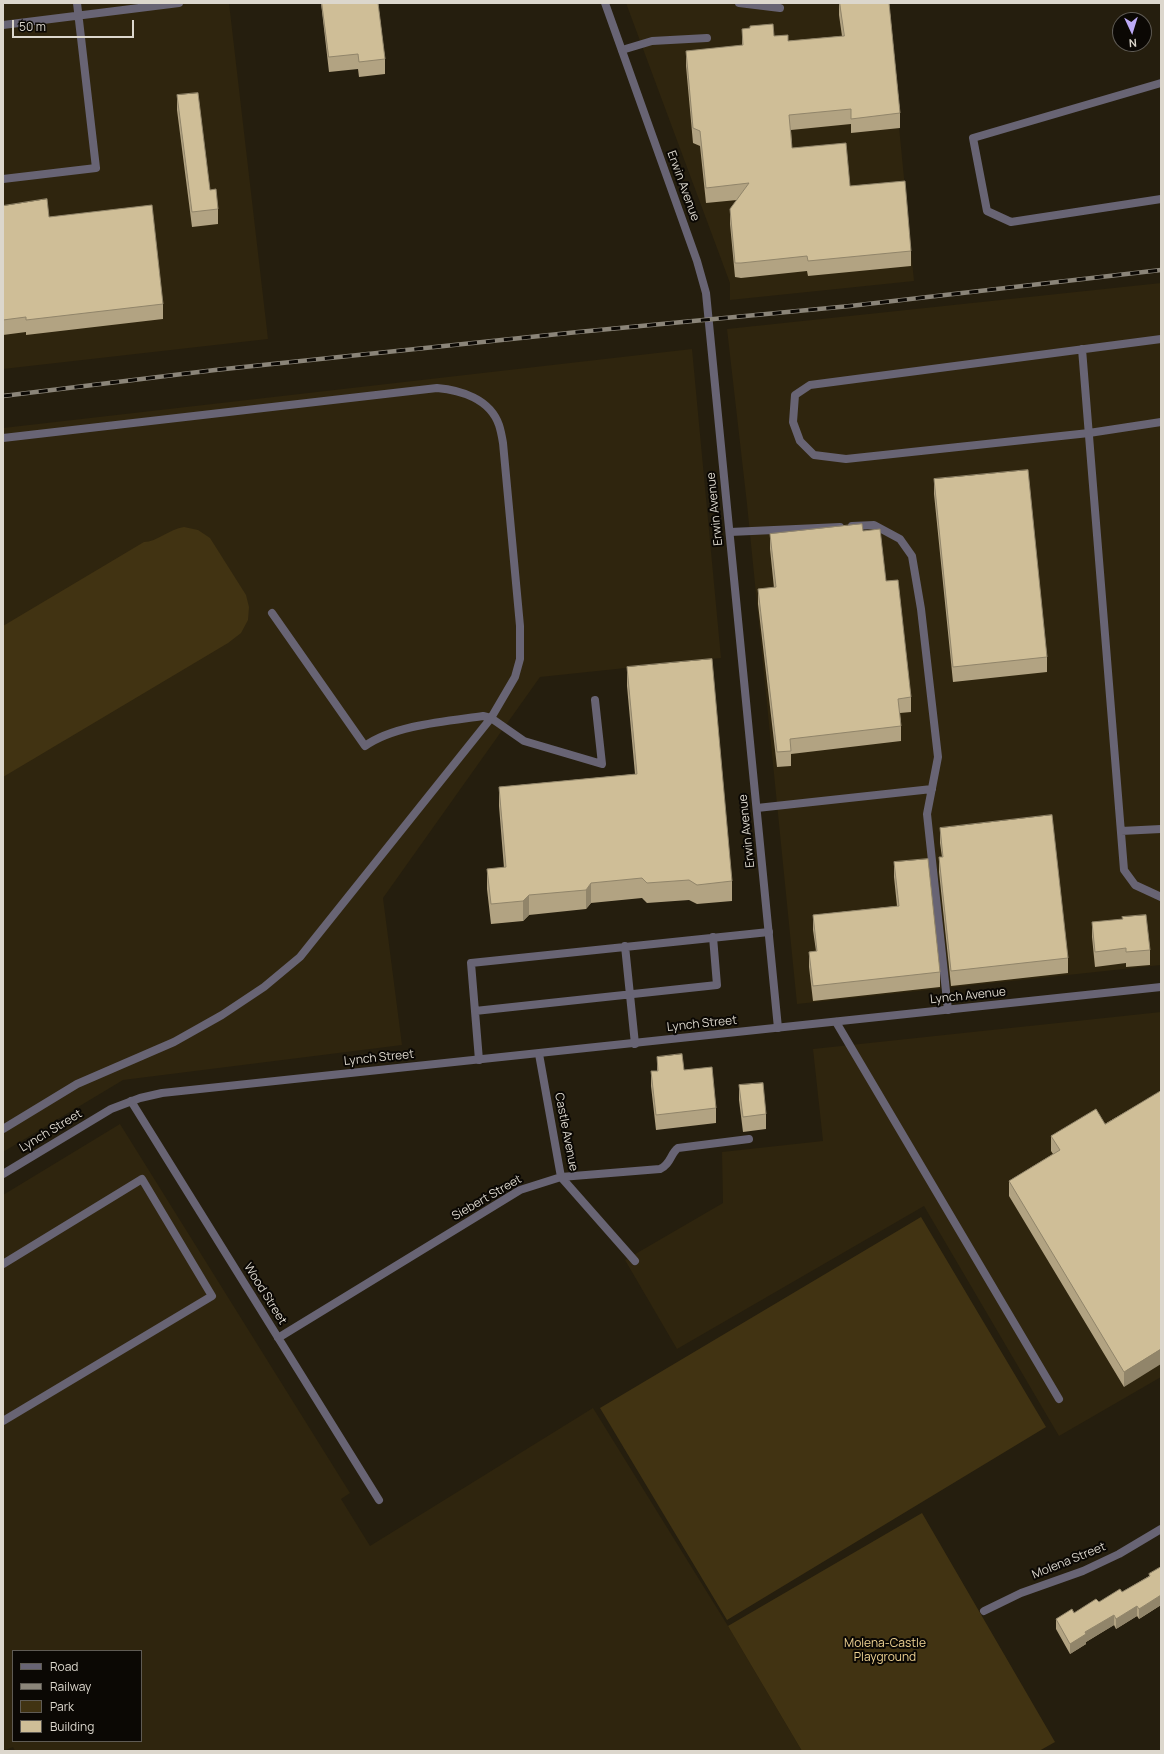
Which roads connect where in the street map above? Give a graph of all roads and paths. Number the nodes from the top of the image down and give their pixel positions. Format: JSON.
{"nodes":[{"id":1,"x":78,"y":3,"type":"edge"},
{"id":2,"x":179,"y":3,"type":"edge"},
{"id":3,"x":605,"y":3,"type":"edge"},
{"id":4,"x":739,"y":3,"type":"edge"},
{"id":5,"x":780,"y":8,"type":"dead end"},
{"id":6,"x":79,"y":15,"type":"junction"},
{"id":7,"x":3,"y":25,"type":"edge"},
{"id":8,"x":707,"y":38,"type":"dead end"},
{"id":9,"x":622,"y":50,"type":"junction"},
{"id":10,"x":1161,"y":83,"type":"edge"},
{"id":11,"x":3,"y":178,"type":"edge"},
{"id":12,"x":1161,"y":199,"type":"edge"},
{"id":13,"x":1161,"y":339,"type":"edge"},
{"id":14,"x":1082,"y":349,"type":"junction"},
{"id":15,"x":1161,"y":422,"type":"edge"},
{"id":16,"x":1089,"y":433,"type":"junction"},
{"id":17,"x":3,"y":438,"type":"edge"},
{"id":18,"x":730,"y":532,"type":"junction"},
{"id":19,"x":272,"y":613,"type":"dead end"},
{"id":20,"x":595,"y":700,"type":"dead end"},
{"id":21,"x":492,"y":718,"type":"junction"},
{"id":22,"x":932,"y":789,"type":"junction"},
{"id":23,"x":757,"y":808,"type":"junction"},
{"id":24,"x":1161,"y":829,"type":"edge"},
{"id":25,"x":1121,"y":831,"type":"junction"},
{"id":26,"x":1161,"y":897,"type":"edge"},
{"id":27,"x":769,"y":932,"type":"junction"},
{"id":28,"x":713,"y":937,"type":"junction"},
{"id":29,"x":625,"y":946,"type":"junction"},
{"id":30,"x":1161,"y":987,"type":"edge"},
{"id":31,"x":630,"y":994,"type":"junction"},
{"id":32,"x":948,"y":1010,"type":"junction"},
{"id":33,"x":475,"y":1011,"type":"junction"},
{"id":34,"x":836,"y":1022,"type":"junction"},
{"id":35,"x":778,"y":1028,"type":"junction"},
{"id":36,"x":635,"y":1044,"type":"junction"},
{"id":37,"x":539,"y":1054,"type":"junction"},
{"id":38,"x":479,"y":1060,"type":"junction"},
{"id":39,"x":131,"y":1101,"type":"junction"},
{"id":40,"x":3,"y":1129,"type":"edge"},
{"id":41,"x":749,"y":1139,"type":"dead end"},
{"id":42,"x":3,"y":1174,"type":"edge"},
{"id":43,"x":560,"y":1177,"type":"junction"},
{"id":44,"x":635,"y":1261,"type":"dead end"},
{"id":45,"x":3,"y":1264,"type":"edge"},
{"id":46,"x":278,"y":1338,"type":"junction"},
{"id":47,"x":1059,"y":1399,"type":"dead end"},
{"id":48,"x":3,"y":1422,"type":"edge"},
{"id":49,"x":379,"y":1500,"type":"dead end"},
{"id":50,"x":1161,"y":1529,"type":"edge"},
{"id":51,"x":984,"y":1611,"type":"dead end"}],
"edges":[{"from":1,"to":6,"type":"street"},
{"from":2,"to":6,"type":"street"},
{"from":3,"to":9,"type":"street","name":"Erwin Avenue"},
{"from":4,"to":5,"type":"street"},
{"from":6,"to":7,"type":"street"},
{"from":6,"to":11,"type":"street"},
{"from":8,"to":9,"type":"street"},
{"from":9,"to":18,"type":"street","name":"Erwin Avenue"},
{"from":10,"to":12,"type":"street"},
{"from":13,"to":14,"type":"street"},
{"from":14,"to":16,"type":"street"},
{"from":14,"to":16,"type":"street"},
{"from":15,"to":16,"type":"street"},
{"from":16,"to":25,"type":"street"},
{"from":17,"to":21,"type":"street"},
{"from":18,"to":22,"type":"street"},
{"from":18,"to":23,"type":"street","name":"Erwin Avenue"},
{"from":19,"to":21,"type":"street"},
{"from":20,"to":21,"type":"street"},
{"from":21,"to":40,"type":"street"},
{"from":22,"to":23,"type":"street"},
{"from":22,"to":32,"type":"street"},
{"from":23,"to":27,"type":"street","name":"Erwin Avenue"},
{"from":24,"to":25,"type":"street"},
{"from":25,"to":26,"type":"street"},
{"from":27,"to":28,"type":"street"},
{"from":27,"to":35,"type":"street","name":"Erwin Avenue"},
{"from":28,"to":29,"type":"street"},
{"from":28,"to":31,"type":"street"},
{"from":29,"to":31,"type":"street"},
{"from":29,"to":33,"type":"street"},
{"from":30,"to":32,"type":"street","name":"Lynch Avenue"},
{"from":31,"to":33,"type":"street"},
{"from":31,"to":36,"type":"street"},
{"from":32,"to":34,"type":"street","name":"Lynch Avenue"},
{"from":33,"to":38,"type":"street"},
{"from":34,"to":35,"type":"street","name":"Lynch Avenue"},
{"from":34,"to":47,"type":"street"},
{"from":35,"to":36,"type":"street","name":"Lynch Street"},
{"from":36,"to":37,"type":"street","name":"Lynch Street"},
{"from":37,"to":38,"type":"street","name":"Lynch Street"},
{"from":37,"to":43,"type":"street","name":"Castle Avenue"},
{"from":38,"to":39,"type":"street","name":"Lynch Street"},
{"from":39,"to":42,"type":"street","name":"Lynch Street"},
{"from":39,"to":46,"type":"street","name":"Wood Street"},
{"from":41,"to":43,"type":"street","name":"Siebert Street"},
{"from":43,"to":44,"type":"street","name":"Castle Avenue"},
{"from":43,"to":46,"type":"street","name":"Siebert Street"},
{"from":45,"to":48,"type":"street"},
{"from":46,"to":49,"type":"street","name":"Wood Street"},
{"from":50,"to":51,"type":"street","name":"Molena Street"}]}
